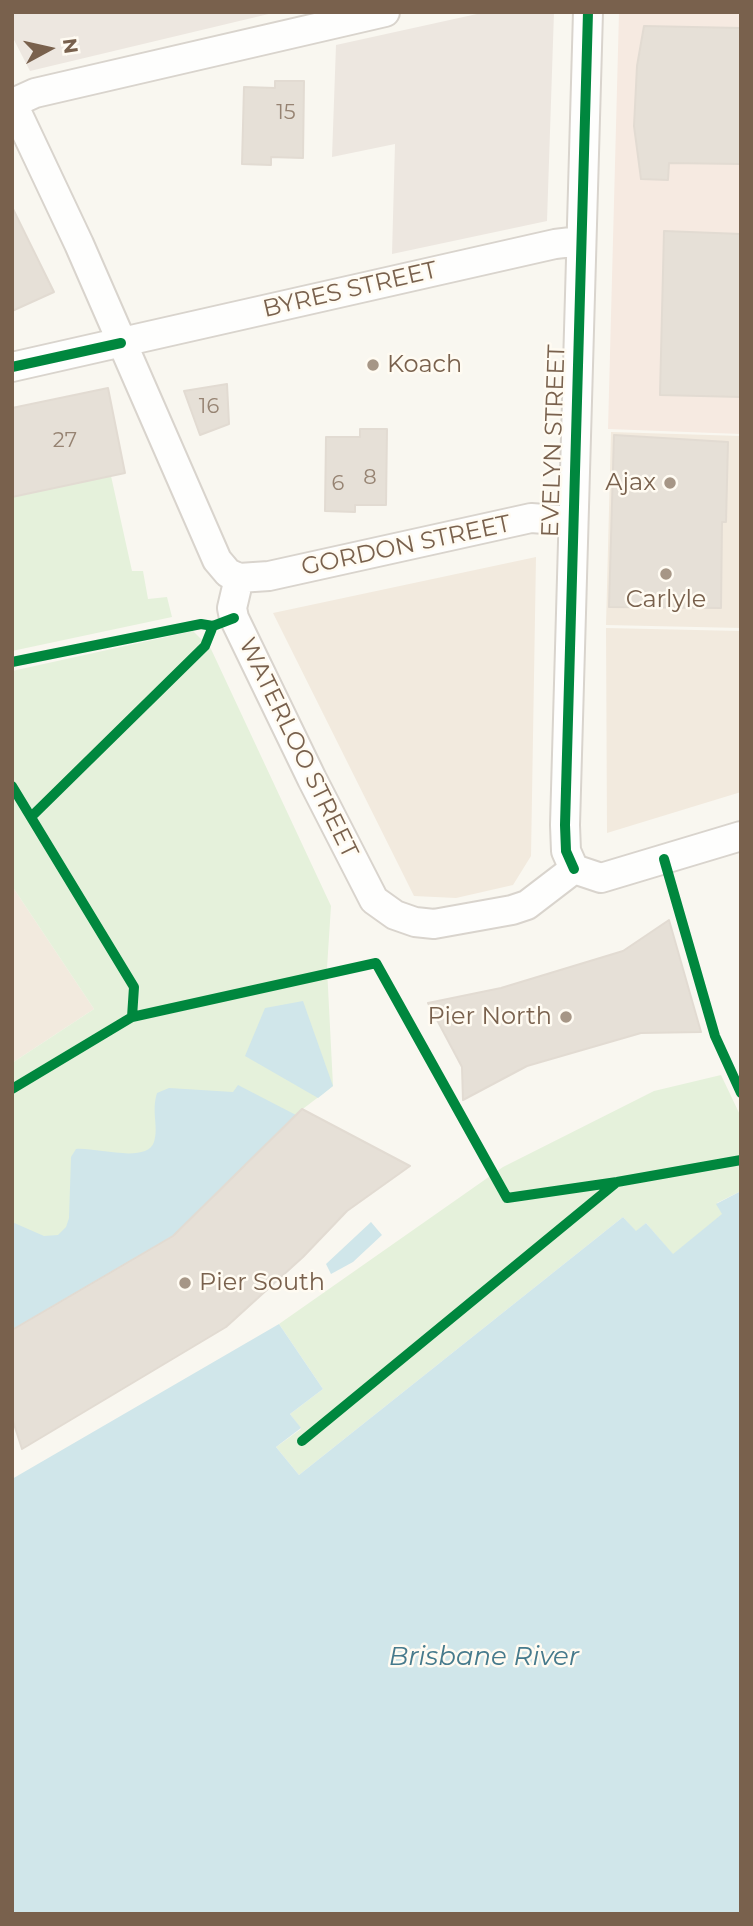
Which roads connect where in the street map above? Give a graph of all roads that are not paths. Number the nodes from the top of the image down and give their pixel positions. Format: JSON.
{"nodes":[{"id":1,"x":385,"y":12,"type":"edge"},
{"id":2,"x":588,"y":12,"type":"edge"},
{"id":3,"x":13,"y":102,"type":"edge"},
{"id":4,"x":580,"y":241,"type":"junction"},
{"id":5,"x":121,"y":343,"type":"junction"},
{"id":6,"x":12,"y":367,"type":"edge"},
{"id":7,"x":573,"y":521,"type":"junction"},
{"id":8,"x":239,"y":578,"type":"junction"},
{"id":9,"x":741,"y":836,"type":"edge"},
{"id":10,"x":574,"y":869,"type":"junction"}],
"edges":[{"from":1,"to":3,"type":"street"},
{"from":2,"to":4,"type":"street","name":"EVELYN STREET"},
{"from":3,"to":5,"type":"street"},
{"from":4,"to":5,"type":"street","name":"BYRES STREET"},
{"from":4,"to":7,"type":"street","name":"EVELYN STREET"},
{"from":5,"to":6,"type":"street","name":"BYRES STREET"},
{"from":5,"to":8,"type":"street"},
{"from":7,"to":8,"type":"street","name":"GORDON STREET"},
{"from":7,"to":10,"type":"street","name":"EVELYN STREET"},
{"from":8,"to":10,"type":"street","name":"WATERLOO STREET"},
{"from":9,"to":10,"type":"street"}]}
